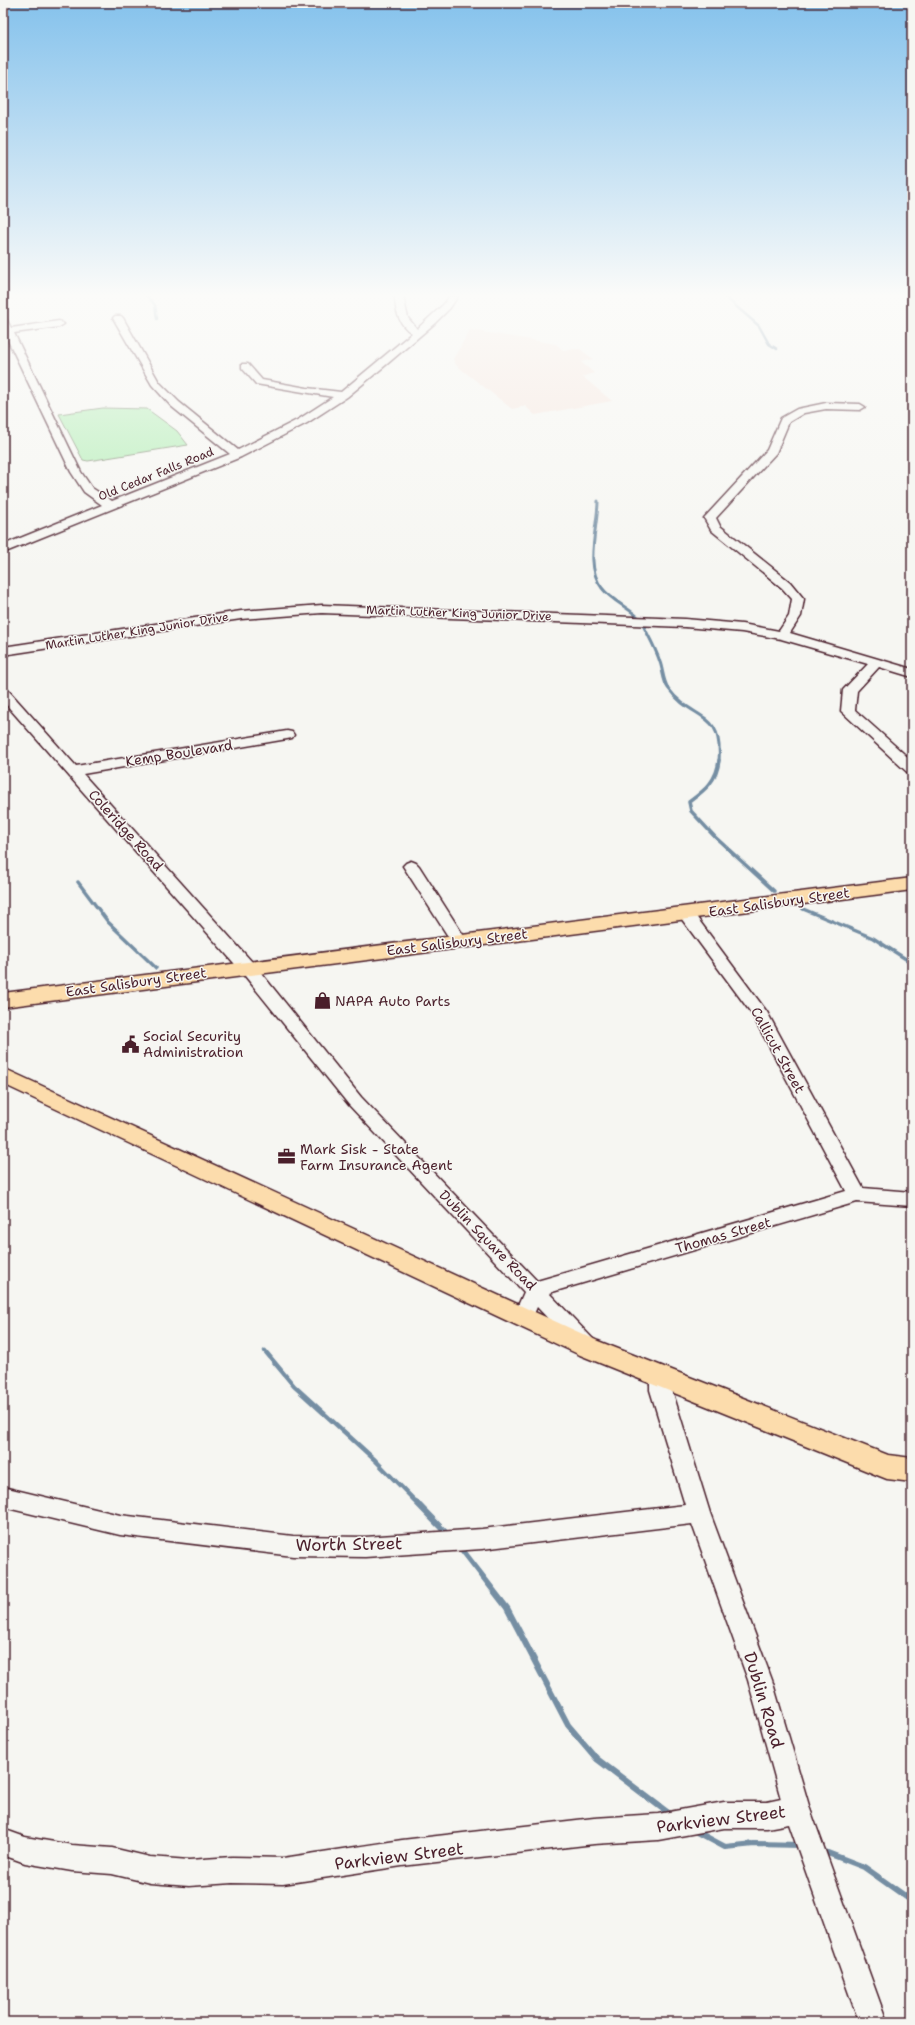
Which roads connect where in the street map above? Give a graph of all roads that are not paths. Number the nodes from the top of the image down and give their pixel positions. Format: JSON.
{"nodes":[{"id":1,"x":35,"y":390,"type":"edge"},
{"id":2,"x":162,"y":390,"type":"edge"},
{"id":3,"x":304,"y":390,"type":"edge"},
{"id":4,"x":348,"y":390,"type":"edge"},
{"id":5,"x":343,"y":395,"type":"junction"},
{"id":6,"x":860,"y":406,"type":"dead end"},
{"id":7,"x":237,"y":455,"type":"junction"},
{"id":8,"x":111,"y":506,"type":"junction"},
{"id":9,"x":3,"y":549,"type":"edge"},
{"id":10,"x":783,"y":635,"type":"junction"},
{"id":11,"x":3,"y":651,"type":"edge"},
{"id":12,"x":877,"y":662,"type":"junction"},
{"id":13,"x":912,"y":672,"type":"edge"},
{"id":14,"x":3,"y":693,"type":"edge"},
{"id":15,"x":287,"y":735,"type":"dead end"},
{"id":16,"x":912,"y":769,"type":"edge"},
{"id":17,"x":72,"y":771,"type":"junction"},
{"id":18,"x":411,"y":866,"type":"dead end"},
{"id":19,"x":912,"y":884,"type":"edge"},
{"id":20,"x":686,"y":914,"type":"junction"},
{"id":21,"x":459,"y":941,"type":"junction"},
{"id":22,"x":247,"y":967,"type":"junction"},
{"id":23,"x":3,"y":1000,"type":"edge"},
{"id":24,"x":3,"y":1075,"type":"edge"},
{"id":25,"x":857,"y":1195,"type":"junction"},
{"id":26,"x":912,"y":1199,"type":"edge"},
{"id":27,"x":535,"y":1290,"type":"junction"},
{"id":28,"x":523,"y":1317,"type":"junction"},
{"id":29,"x":589,"y":1348,"type":"junction"},
{"id":30,"x":661,"y":1376,"type":"junction"},
{"id":31,"x":912,"y":1470,"type":"edge"},
{"id":32,"x":3,"y":1497,"type":"edge"},
{"id":33,"x":699,"y":1513,"type":"junction"},
{"id":34,"x":797,"y":1809,"type":"junction"},
{"id":35,"x":3,"y":1842,"type":"edge"},
{"id":36,"x":873,"y":2022,"type":"edge"}],
"edges":[{"from":1,"to":8,"type":"street"},
{"from":2,"to":7,"type":"street"},
{"from":3,"to":5,"type":"street"},
{"from":4,"to":5,"type":"street","name":"Old Cedar Falls Road"},
{"from":5,"to":7,"type":"street","name":"Old Cedar Falls Road"},
{"from":6,"to":10,"type":"street"},
{"from":7,"to":8,"type":"street","name":"Old Cedar Falls Road"},
{"from":8,"to":9,"type":"street","name":"Old Cedar Falls Road"},
{"from":10,"to":11,"type":"street","name":"Martin Luther King Junior Drive"},
{"from":10,"to":12,"type":"street","name":"Martin Luther King Junior Drive"},
{"from":12,"to":13,"type":"street","name":"Martin Luther King Junior Drive"},
{"from":12,"to":16,"type":"street"},
{"from":14,"to":17,"type":"street","name":"Coleridge Road"},
{"from":15,"to":17,"type":"street","name":"Kemp Boulevard"},
{"from":17,"to":22,"type":"street","name":"Coleridge Road"},
{"from":18,"to":21,"type":"street"},
{"from":19,"to":20,"type":"main road","name":"East Salisbury Street"},
{"from":20,"to":21,"type":"main road","name":"East Salisbury Street"},
{"from":20,"to":25,"type":"street","name":"Callicut Street"},
{"from":21,"to":22,"type":"main road","name":"East Salisbury Street"},
{"from":22,"to":23,"type":"main road","name":"East Salisbury Street"},
{"from":22,"to":27,"type":"street","name":"Dublin Square Road"},
{"from":24,"to":28,"type":"main road"},
{"from":25,"to":26,"type":"street","name":"Thomas Street"},
{"from":25,"to":27,"type":"street","name":"Thomas Street"},
{"from":27,"to":28,"type":"street"},
{"from":27,"to":29,"type":"street","name":"Dublin Square Road"},
{"from":28,"to":29,"type":"main road"},
{"from":29,"to":30,"type":"main road"},
{"from":30,"to":31,"type":"main road"},
{"from":30,"to":33,"type":"street","name":"Dublin Road"},
{"from":32,"to":33,"type":"street","name":"Worth Street"},
{"from":33,"to":34,"type":"street","name":"Dublin Road"},
{"from":34,"to":35,"type":"street","name":"Parkview Street"},
{"from":34,"to":36,"type":"street","name":"Dublin Road"}]}
